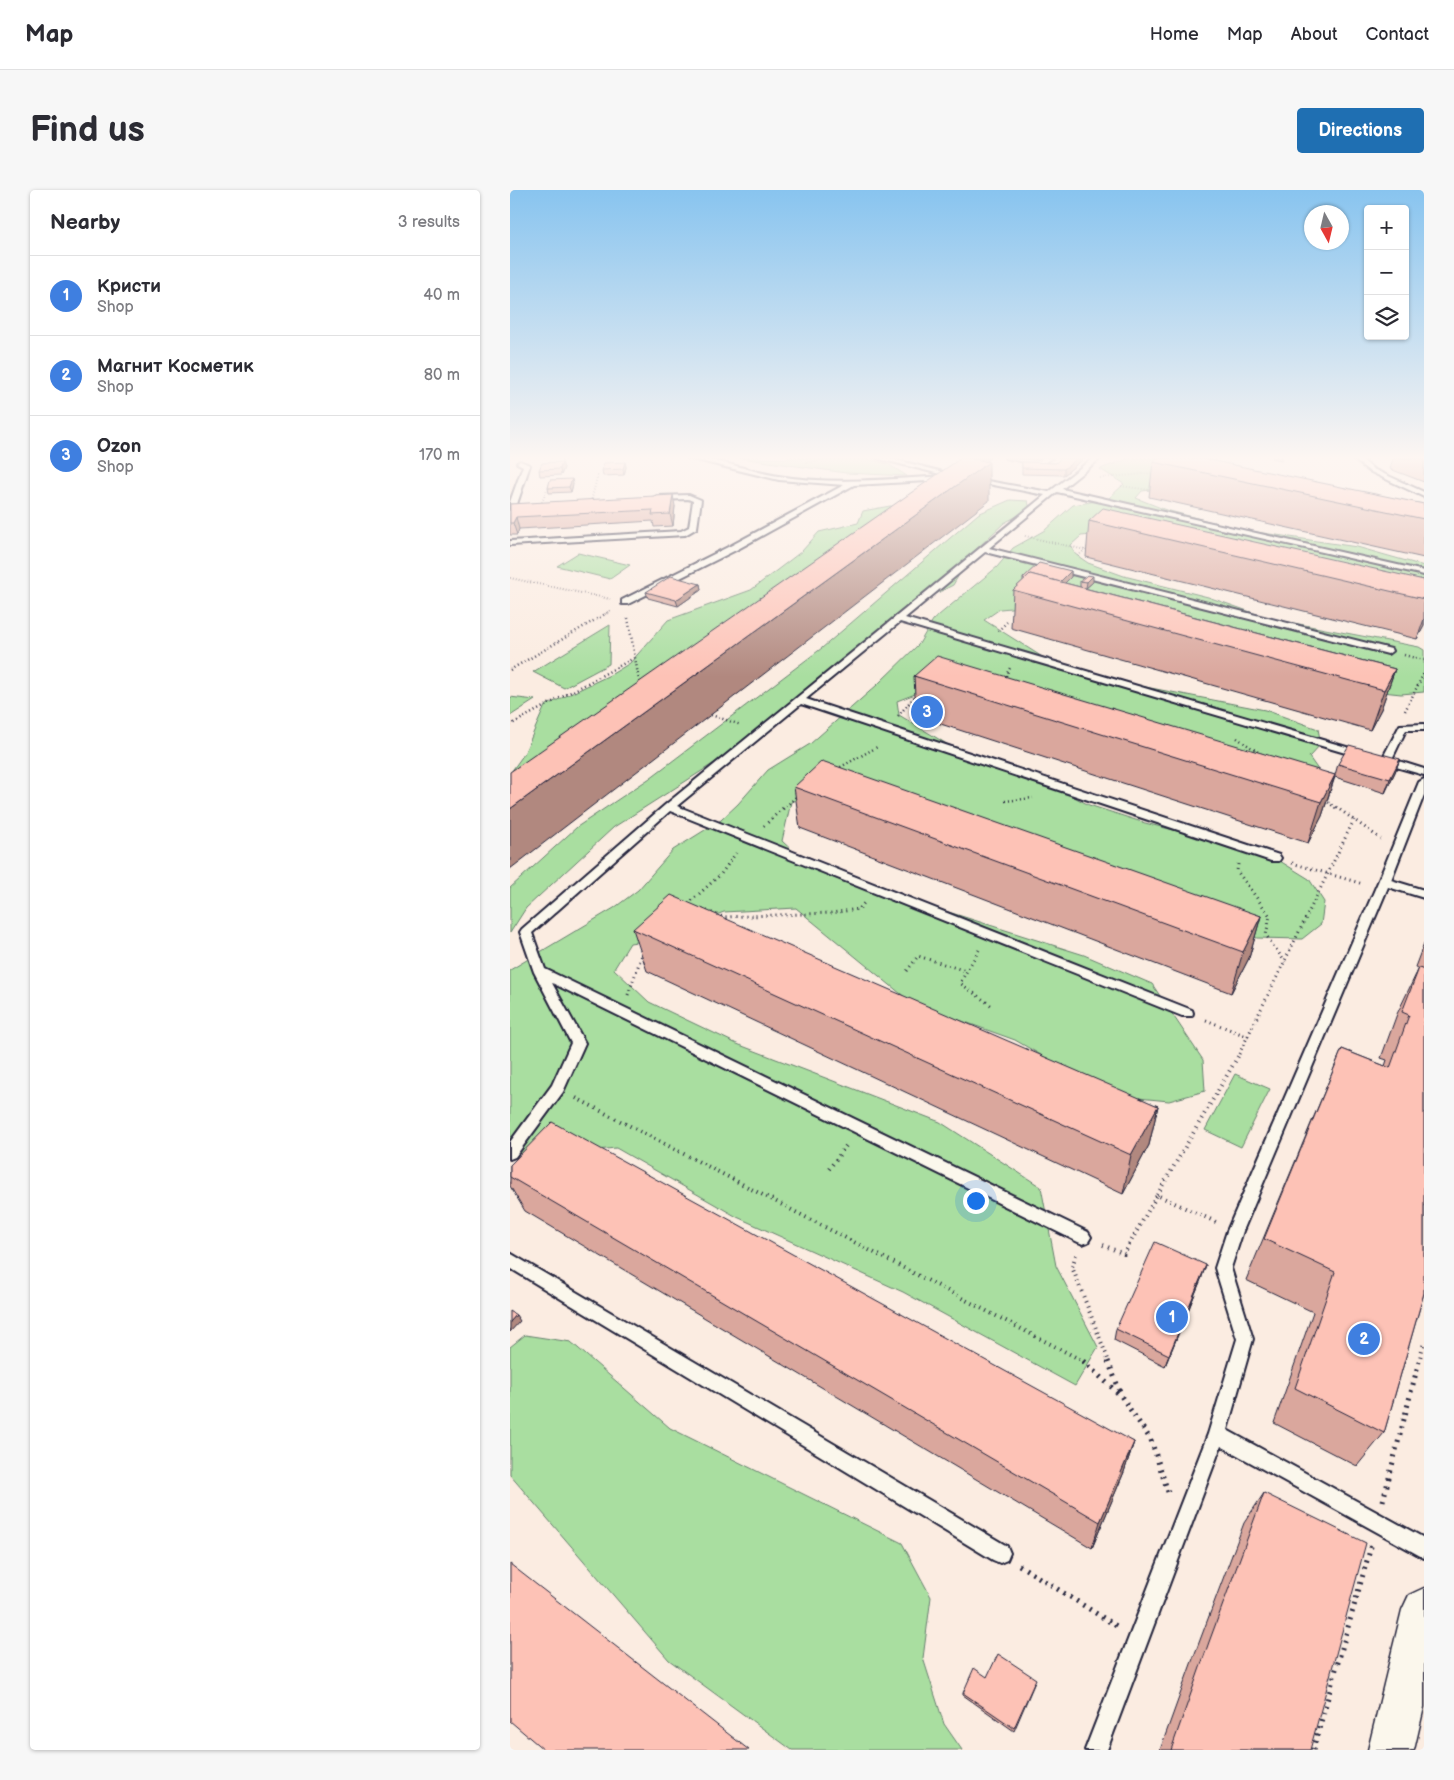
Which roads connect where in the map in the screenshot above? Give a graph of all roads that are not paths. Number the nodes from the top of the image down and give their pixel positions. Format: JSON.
{"nodes":[{"id":1,"x":687,"y":531,"type":"edge"},
{"id":2,"x":765,"y":531,"type":"edge"},
{"id":3,"x":1006,"y":531,"type":"edge"},
{"id":4,"x":1231,"y":531,"type":"edge"},
{"id":5,"x":510,"y":542,"type":"edge"},
{"id":6,"x":984,"y":549,"type":"junction"},
{"id":7,"x":1424,"y":573,"type":"edge"},
{"id":8,"x":625,"y":602,"type":"road end"},
{"id":9,"x":900,"y":619,"type":"junction"},
{"id":10,"x":1388,"y":651,"type":"dead end"},
{"id":11,"x":799,"y":700,"type":"junction"},
{"id":12,"x":1424,"y":727,"type":"edge"},
{"id":13,"x":1378,"y":759,"type":"junction"},
{"id":14,"x":1424,"y":772,"type":"edge"},
{"id":15,"x":1424,"y":782,"type":"edge"},
{"id":16,"x":670,"y":807,"type":"junction"},
{"id":17,"x":1275,"y":858,"type":"road end"},
{"id":18,"x":1383,"y":886,"type":"junction"},
{"id":19,"x":1424,"y":894,"type":"edge"},
{"id":20,"x":540,"y":972,"type":"junction"},
{"id":21,"x":1187,"y":1013,"type":"road end"},
{"id":22,"x":510,"y":1153,"type":"edge"},
{"id":23,"x":1082,"y":1237,"type":"road end"},
{"id":24,"x":510,"y":1260,"type":"edge"},
{"id":25,"x":1217,"y":1434,"type":"junction"},
{"id":26,"x":1424,"y":1548,"type":"edge"},
{"id":27,"x":1000,"y":1553,"type":"road end"},
{"id":28,"x":1424,"y":1610,"type":"edge"},
{"id":29,"x":1096,"y":1750,"type":"edge"},
{"id":30,"x":1391,"y":1750,"type":"edge"}],
"edges":[{"from":1,"to":5,"type":"lane"},
{"from":2,"to":8,"type":"lane"},
{"from":3,"to":6,"type":"lane"},
{"from":4,"to":7,"type":"lane"},
{"from":6,"to":9,"type":"lane"},
{"from":6,"to":10,"type":"lane"},
{"from":9,"to":11,"type":"lane"},
{"from":9,"to":13,"type":"lane"},
{"from":11,"to":16,"type":"lane"},
{"from":11,"to":17,"type":"lane"},
{"from":12,"to":13,"type":"lane"},
{"from":13,"to":14,"type":"lane"},
{"from":15,"to":18,"type":"lane"},
{"from":16,"to":20,"type":"lane"},
{"from":16,"to":21,"type":"lane"},
{"from":18,"to":19,"type":"lane"},
{"from":18,"to":25,"type":"lane"},
{"from":20,"to":22,"type":"lane"},
{"from":20,"to":23,"type":"lane"},
{"from":24,"to":27,"type":"lane"},
{"from":25,"to":26,"type":"lane"},
{"from":25,"to":29,"type":"lane"},
{"from":28,"to":30,"type":"street"}]}
